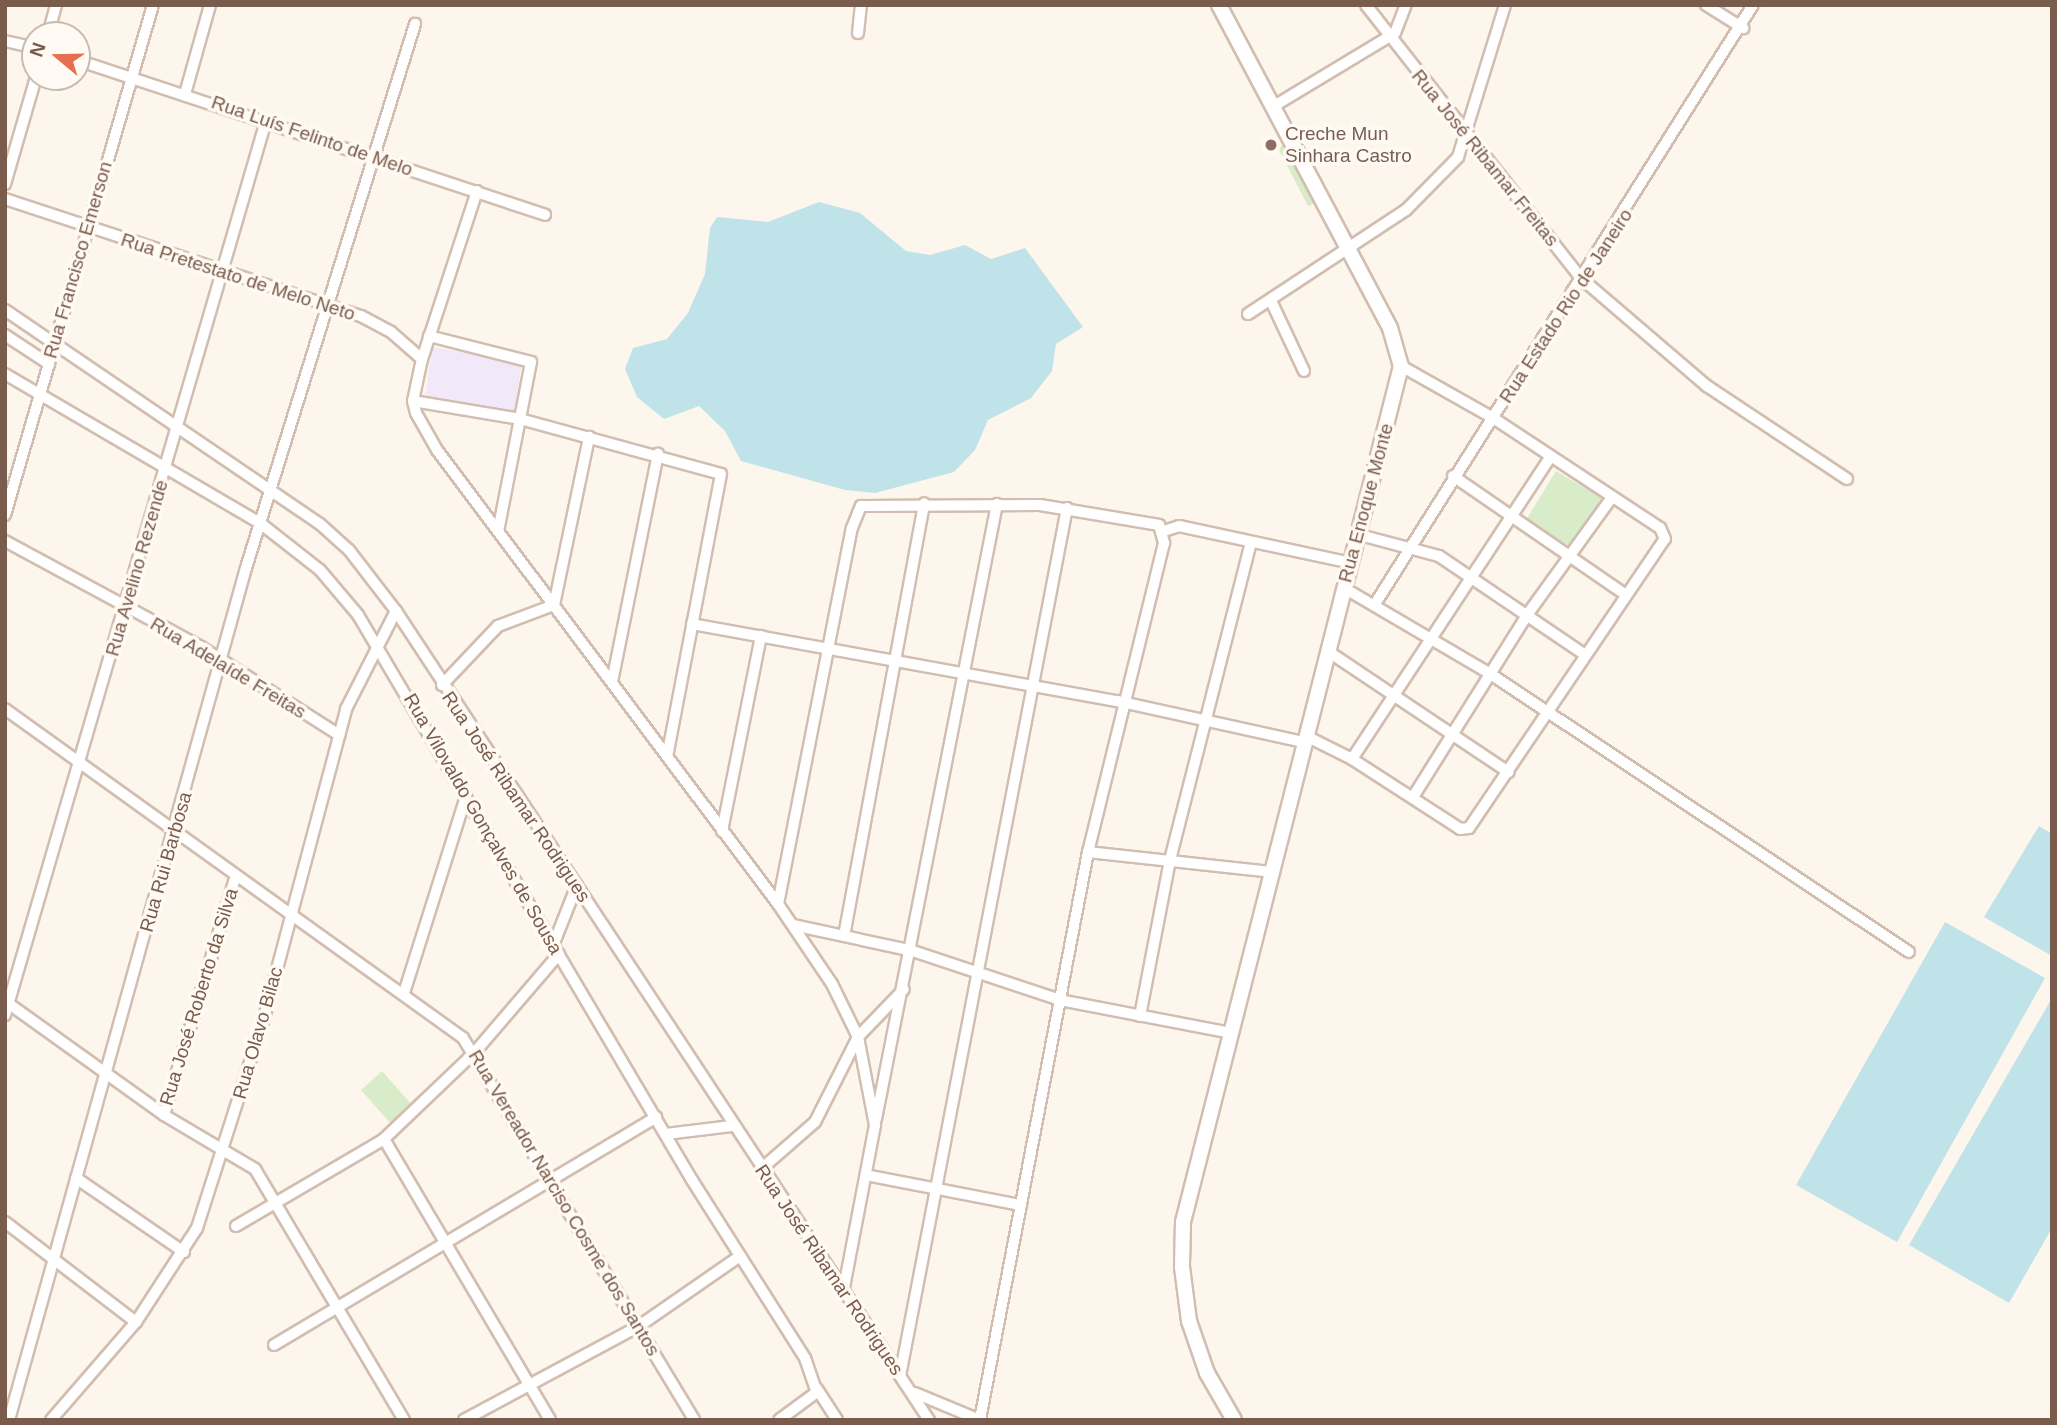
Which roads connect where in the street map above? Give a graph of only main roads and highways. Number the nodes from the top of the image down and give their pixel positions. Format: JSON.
{"nodes":[{"id":1,"x":1219,"y":5,"type":"edge"},
{"id":2,"x":1234,"y":1420,"type":"edge"}],
"edges":[{"from":1,"to":2,"type":"main road","name":"Rua Enoque Monte"}]}
